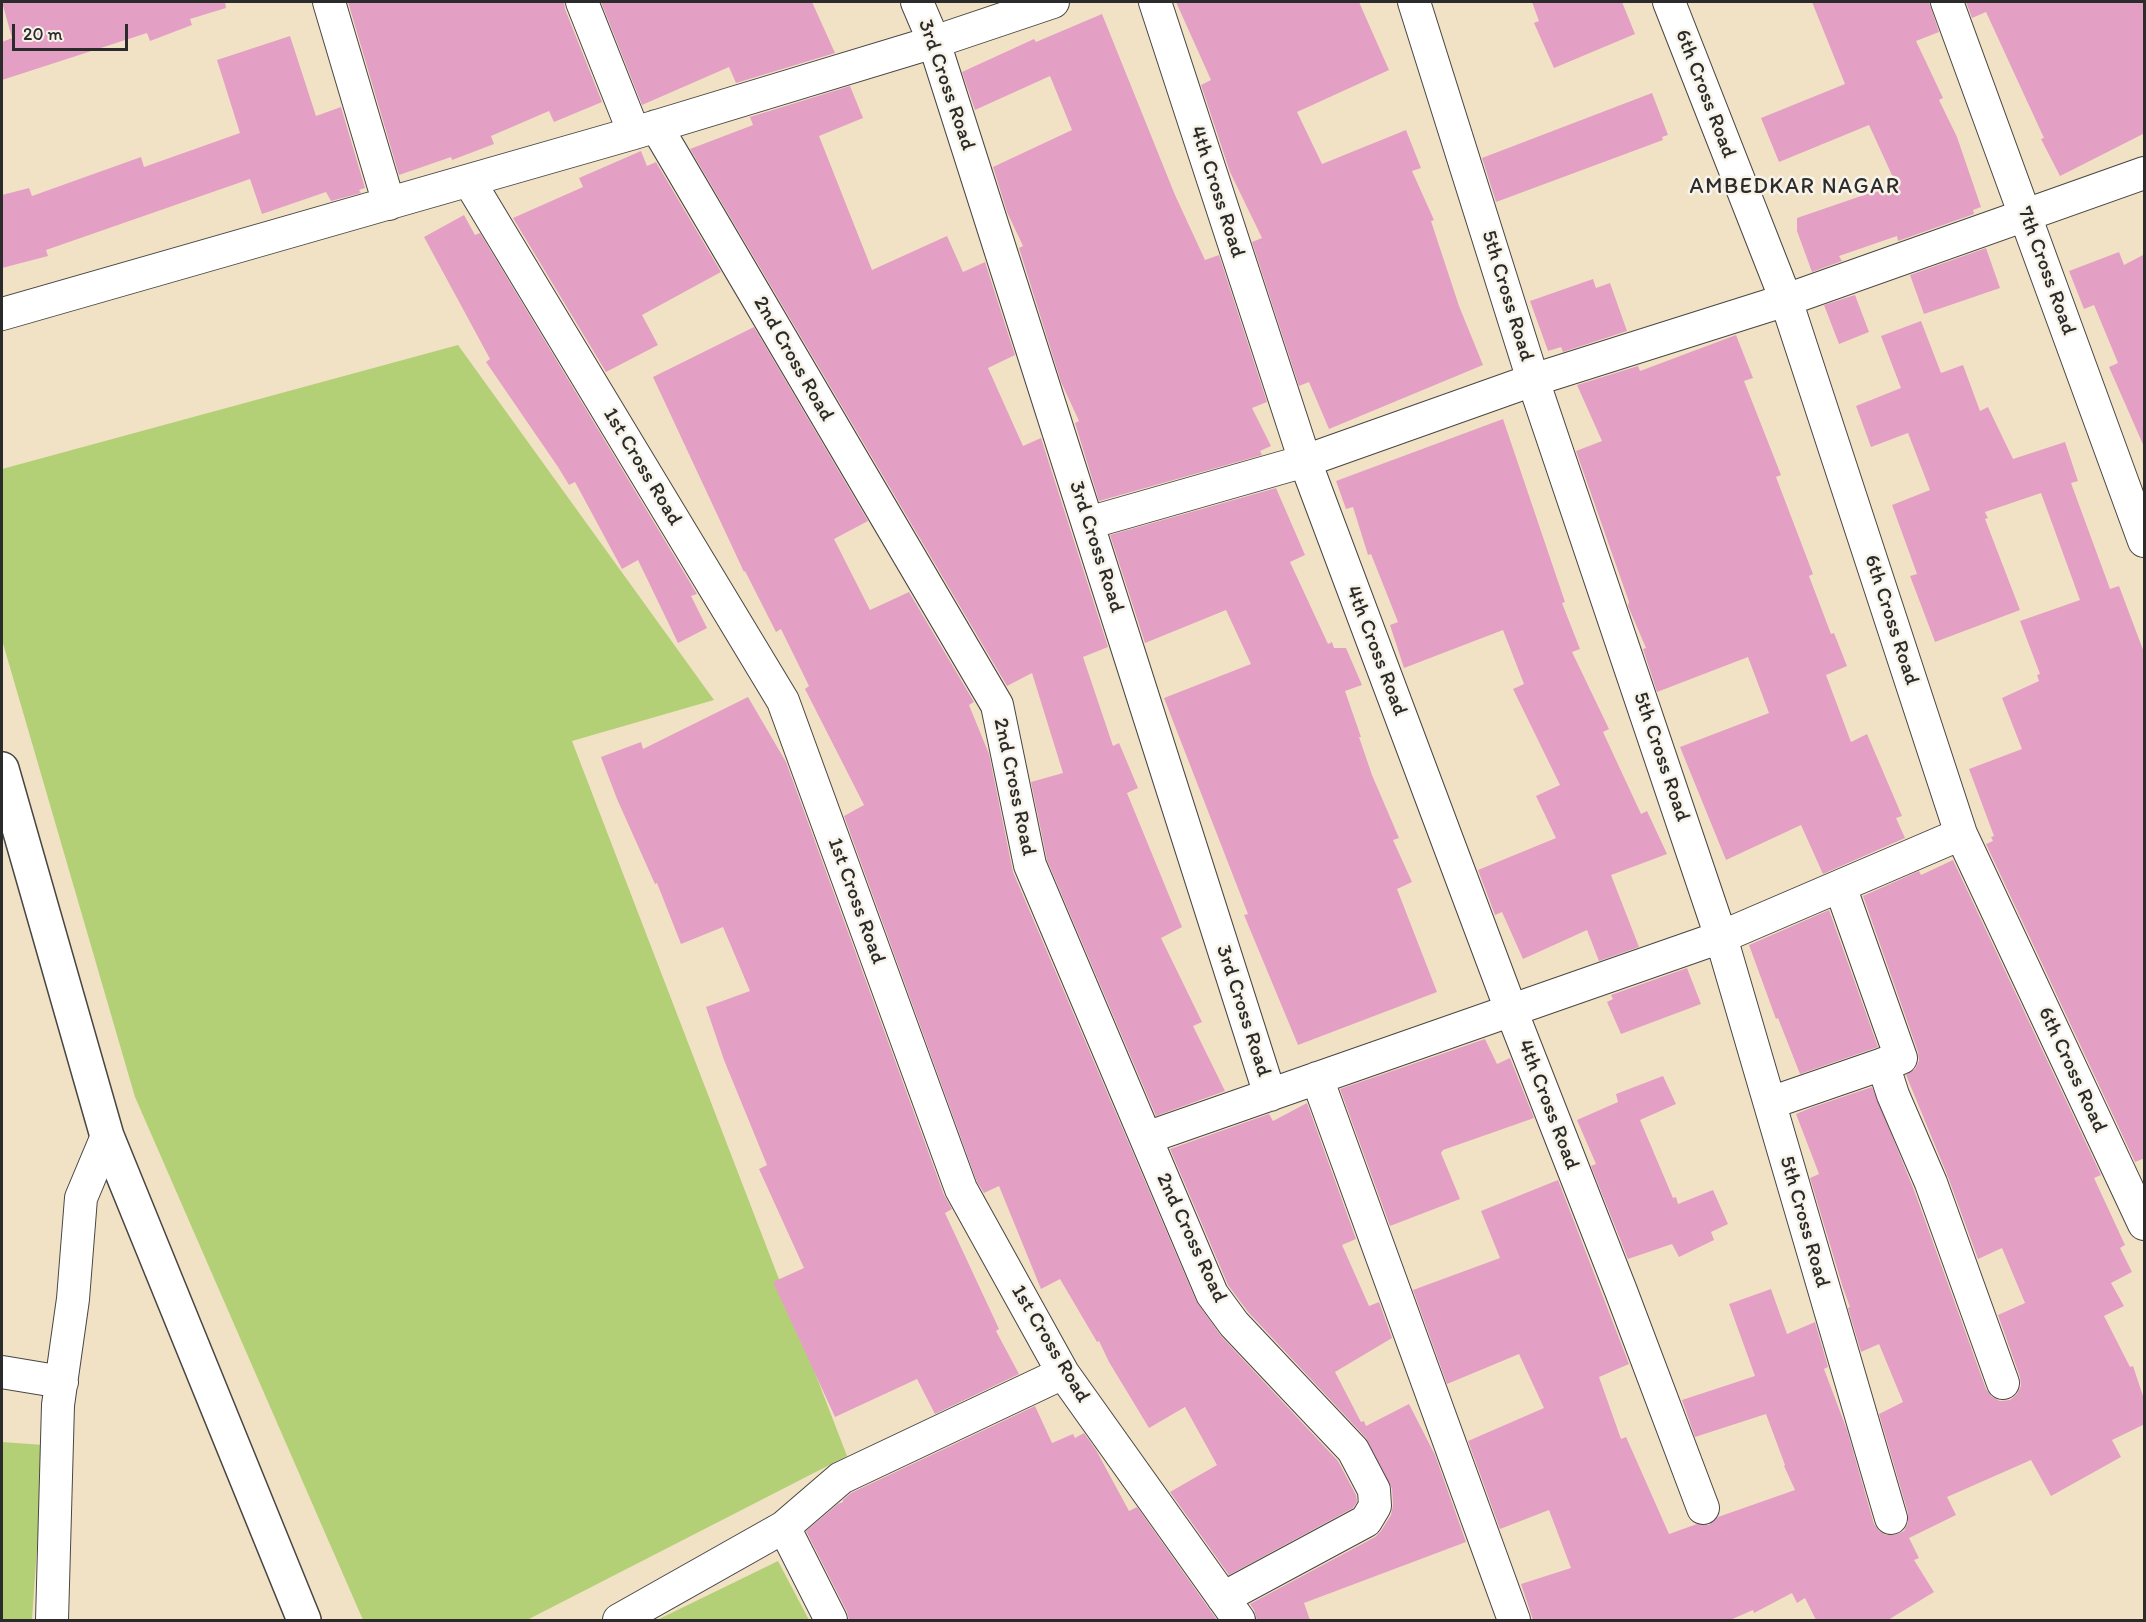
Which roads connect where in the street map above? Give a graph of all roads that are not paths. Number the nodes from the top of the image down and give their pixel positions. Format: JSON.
{"nodes":[{"id":1,"x":329,"y":2,"type":"edge"},
{"id":2,"x":582,"y":2,"type":"edge"},
{"id":3,"x":917,"y":2,"type":"edge"},
{"id":4,"x":1053,"y":2,"type":"edge"},
{"id":5,"x":1155,"y":2,"type":"edge"},
{"id":6,"x":1414,"y":2,"type":"edge"},
{"id":7,"x":1669,"y":2,"type":"edge"},
{"id":8,"x":1947,"y":2,"type":"edge"},
{"id":9,"x":934,"y":42,"type":"junction"},
{"id":10,"x":645,"y":129,"type":"junction"},
{"id":11,"x":2145,"y":173,"type":"edge"},
{"id":12,"x":469,"y":181,"type":"junction"},
{"id":13,"x":389,"y":204,"type":"junction"},
{"id":14,"x":2025,"y":214,"type":"junction"},
{"id":15,"x":1786,"y":300,"type":"junction"},
{"id":16,"x":2,"y":314,"type":"edge"},
{"id":17,"x":1533,"y":380,"type":"junction"},
{"id":18,"x":1305,"y":461,"type":"junction"},
{"id":19,"x":1088,"y":523,"type":"junction"},
{"id":20,"x":2145,"y":541,"type":"edge"},
{"id":21,"x":2,"y":769,"type":"edge"},
{"id":22,"x":1961,"y":834,"type":"junction"},
{"id":23,"x":1840,"y":886,"type":"junction"},
{"id":24,"x":1721,"y":937,"type":"junction"},
{"id":25,"x":1511,"y":1010,"type":"junction"},
{"id":26,"x":1883,"y":1064,"type":"junction"},
{"id":27,"x":1317,"y":1078,"type":"junction"},
{"id":28,"x":1270,"y":1095,"type":"junction"},
{"id":29,"x":1770,"y":1103,"type":"junction"},
{"id":30,"x":107,"y":1136,"type":"junction"},
{"id":31,"x":1146,"y":1138,"type":"junction"},
{"id":32,"x":2145,"y":1224,"type":"edge"},
{"id":33,"x":2,"y":1372,"type":"edge"},
{"id":34,"x":1063,"y":1373,"type":"junction"},
{"id":35,"x":62,"y":1382,"type":"junction"},
{"id":36,"x":2003,"y":1383,"type":"dead end"},
{"id":37,"x":1703,"y":1508,"type":"dead end"},
{"id":38,"x":1891,"y":1518,"type":"dead end"},
{"id":39,"x":784,"y":1527,"type":"junction"},
{"id":40,"x":1231,"y":1609,"type":"edge"},
{"id":41,"x":52,"y":1620,"type":"edge"},
{"id":42,"x":304,"y":1620,"type":"edge"},
{"id":43,"x":619,"y":1620,"type":"edge"},
{"id":44,"x":831,"y":1620,"type":"edge"},
{"id":45,"x":1514,"y":1620,"type":"edge"}],
"edges":[{"from":1,"to":13,"type":"street"},
{"from":2,"to":10,"type":"street","name":"2nd Cross Road"},
{"from":3,"to":9,"type":"street","name":"3rd Cross Road"},
{"from":4,"to":9,"type":"street"},
{"from":5,"to":18,"type":"street","name":"4th Cross Road"},
{"from":6,"to":17,"type":"street","name":"5th Cross Road"},
{"from":7,"to":15,"type":"street","name":"6th Cross Road"},
{"from":8,"to":14,"type":"street","name":"7th Cross Road"},
{"from":9,"to":10,"type":"street"},
{"from":9,"to":19,"type":"street","name":"3rd Cross Road"},
{"from":10,"to":12,"type":"street"},
{"from":10,"to":31,"type":"street","name":"2nd Cross Road"},
{"from":11,"to":14,"type":"street"},
{"from":12,"to":13,"type":"street"},
{"from":12,"to":34,"type":"street","name":"1st Cross Road"},
{"from":13,"to":16,"type":"street"},
{"from":14,"to":15,"type":"street"},
{"from":14,"to":20,"type":"street","name":"7th Cross Road"},
{"from":15,"to":17,"type":"street"},
{"from":15,"to":22,"type":"street","name":"6th Cross Road"},
{"from":17,"to":18,"type":"street"},
{"from":17,"to":24,"type":"street","name":"5th Cross Road"},
{"from":18,"to":19,"type":"street"},
{"from":18,"to":25,"type":"street","name":"4th Cross Road"},
{"from":19,"to":28,"type":"street","name":"3rd Cross Road"},
{"from":21,"to":30,"type":"street"},
{"from":22,"to":23,"type":"street"},
{"from":22,"to":32,"type":"street","name":"6th Cross Road"},
{"from":23,"to":24,"type":"street"},
{"from":23,"to":26,"type":"street"},
{"from":24,"to":25,"type":"street"},
{"from":24,"to":29,"type":"street","name":"5th Cross Road"},
{"from":25,"to":27,"type":"street"},
{"from":25,"to":37,"type":"street","name":"4th Cross Road"},
{"from":26,"to":29,"type":"street"},
{"from":26,"to":36,"type":"street"},
{"from":27,"to":28,"type":"street"},
{"from":27,"to":45,"type":"street"},
{"from":28,"to":31,"type":"street"},
{"from":29,"to":38,"type":"street","name":"5th Cross Road"},
{"from":30,"to":35,"type":"street"},
{"from":30,"to":42,"type":"street"},
{"from":31,"to":40,"type":"street","name":"2nd Cross Road"},
{"from":33,"to":35,"type":"street"},
{"from":34,"to":39,"type":"street"},
{"from":34,"to":40,"type":"street","name":"1st Cross Road"},
{"from":35,"to":41,"type":"street"},
{"from":39,"to":43,"type":"street"},
{"from":39,"to":44,"type":"street"}]}
